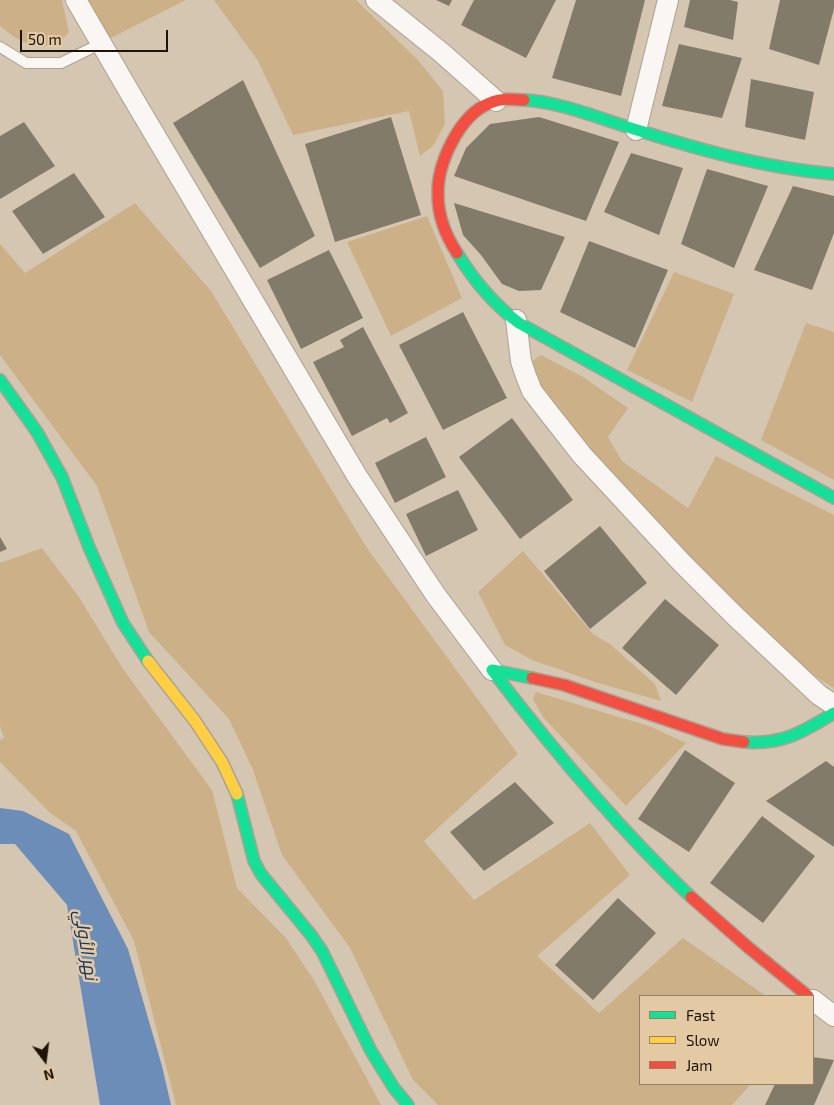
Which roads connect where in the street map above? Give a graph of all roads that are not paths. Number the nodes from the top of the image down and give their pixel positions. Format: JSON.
{"nodes":[{"id":1,"x":76,"y":0,"type":"edge"},
{"id":2,"x":376,"y":0,"type":"edge"},
{"id":3,"x":668,"y":0,"type":"edge"},
{"id":4,"x":102,"y":44,"type":"junction"},
{"id":5,"x":0,"y":47,"type":"edge"},
{"id":6,"x":496,"y":101,"type":"junction"},
{"id":7,"x":636,"y":130,"type":"junction"},
{"id":8,"x":834,"y":174,"type":"edge"},
{"id":9,"x":516,"y":320,"type":"junction"},
{"id":10,"x":0,"y":380,"type":"edge"},
{"id":11,"x":834,"y":498,"type":"edge"},
{"id":12,"x":492,"y":670,"type":"junction"},
{"id":13,"x":834,"y":705,"type":"edge"},
{"id":14,"x":834,"y":713,"type":"edge"},
{"id":15,"x":807,"y":995,"type":"edge"},
{"id":16,"x":814,"y":1001,"type":"edge"},
{"id":17,"x":834,"y":1016,"type":"edge"},
{"id":18,"x":408,"y":1105,"type":"edge"}],
"edges":[{"from":1,"to":4,"type":"street"},
{"from":2,"to":6,"type":"street"},
{"from":3,"to":7,"type":"street"},
{"from":4,"to":5,"type":"lane"},
{"from":4,"to":12,"type":"street"},
{"from":6,"to":7,"type":"street"},
{"from":6,"to":9,"type":"street"},
{"from":7,"to":8,"type":"street"},
{"from":9,"to":11,"type":"street"},
{"from":9,"to":13,"type":"street"},
{"from":10,"to":18,"type":"street"},
{"from":12,"to":14,"type":"street"},
{"from":12,"to":15,"type":"street"},
{"from":16,"to":17,"type":"street"}]}
